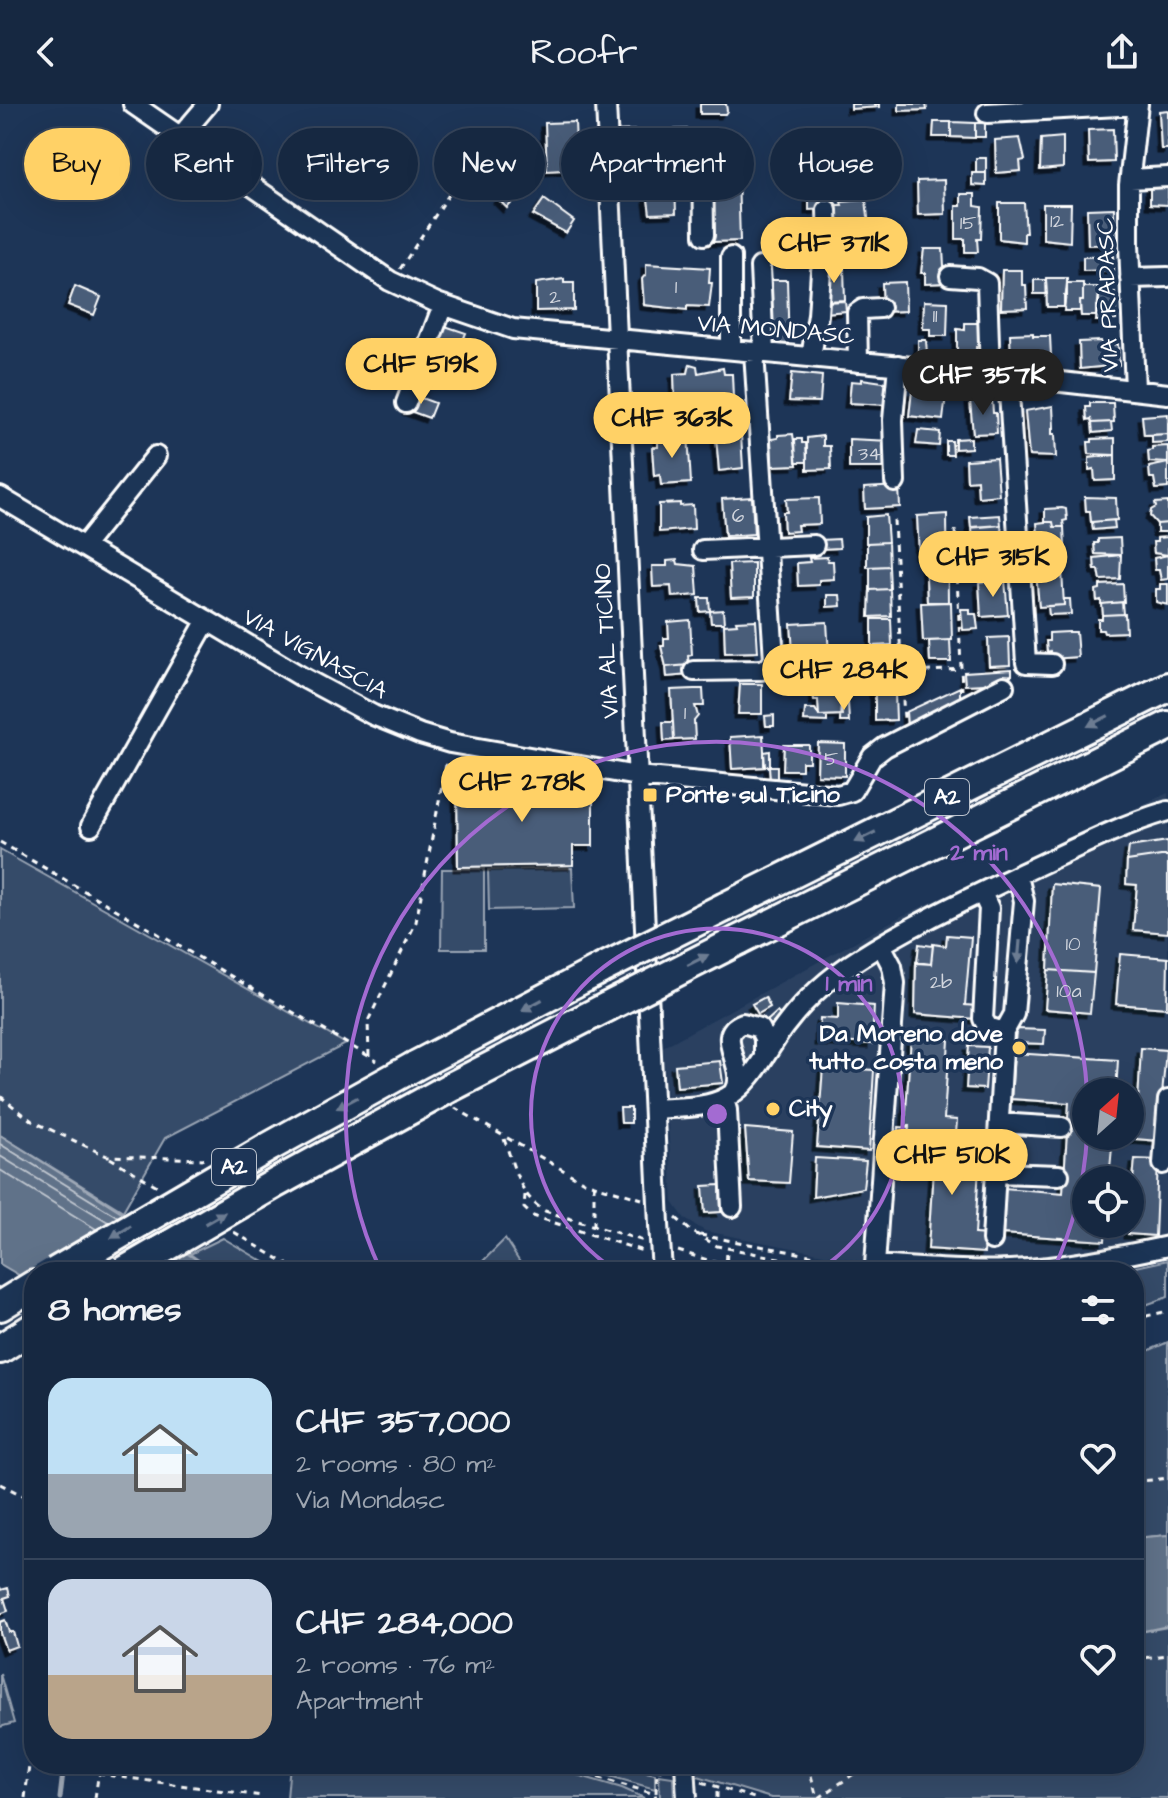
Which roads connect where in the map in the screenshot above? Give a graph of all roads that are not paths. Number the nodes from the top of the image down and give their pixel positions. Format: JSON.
{"nodes":[{"id":1,"x":133,"y":104,"type":"edge"},
{"id":2,"x":208,"y":104,"type":"edge"},
{"id":3,"x":606,"y":104,"type":"edge"},
{"id":4,"x":1138,"y":104,"type":"edge"},
{"id":5,"x":987,"y":113,"type":"dead end"},
{"id":6,"x":165,"y":128,"type":"edge"},
{"id":7,"x":188,"y":128,"type":"edge"},
{"id":8,"x":608,"y":128,"type":"edge"},
{"id":9,"x":1168,"y":177,"type":"edge"},
{"id":10,"x":1130,"y":179,"type":"junction"},
{"id":11,"x":262,"y":194,"type":"edge"},
{"id":12,"x":612,"y":200,"type":"edge"},
{"id":13,"x":704,"y":200,"type":"edge"},
{"id":14,"x":827,"y":210,"type":"dead end"},
{"id":15,"x":704,"y":235,"type":"dead end"},
{"id":16,"x":731,"y":257,"type":"dead end"},
{"id":17,"x":760,"y":267,"type":"dead end"},
{"id":18,"x":950,"y":276,"type":"dead end"},
{"id":19,"x":1168,"y":277,"type":"edge"},
{"id":20,"x":1130,"y":278,"type":"junction"},
{"id":21,"x":443,"y":305,"type":"junction"},
{"id":22,"x":880,"y":308,"type":"dead end"},
{"id":23,"x":618,"y":339,"type":"junction"},
{"id":24,"x":731,"y":349,"type":"junction"},
{"id":25,"x":759,"y":352,"type":"junction"},
{"id":26,"x":811,"y":357,"type":"junction"},
{"id":27,"x":858,"y":362,"type":"junction"},
{"id":28,"x":898,"y":365,"type":"junction"},
{"id":29,"x":999,"y":375,"type":"junction"},
{"id":30,"x":1135,"y":389,"type":"junction"},
{"id":31,"x":1168,"y":394,"type":"edge"},
{"id":32,"x":406,"y":403,"type":"dead end"},
{"id":33,"x":156,"y":456,"type":"dead end"},
{"id":34,"x":895,"y":482,"type":"dead end"},
{"id":35,"x":0,"y":497,"type":"edge"},
{"id":36,"x":814,"y":545,"type":"dead end"},
{"id":37,"x":84,"y":546,"type":"junction"},
{"id":38,"x":766,"y":547,"type":"junction"},
{"id":39,"x":703,"y":550,"type":"dead end"},
{"id":40,"x":207,"y":620,"type":"junction"},
{"id":41,"x":1052,"y":664,"type":"dead end"},
{"id":42,"x":694,"y":671,"type":"dead end"},
{"id":43,"x":1004,"y":686,"type":"dead end"},
{"id":44,"x":1168,"y":687,"type":"edge"},
{"id":45,"x":1168,"y":729,"type":"edge"},
{"id":46,"x":637,"y":776,"type":"junction"},
{"id":47,"x":1168,"y":811,"type":"edge"},
{"id":48,"x":91,"y":826,"type":"dead end"},
{"id":49,"x":1018,"y":876,"type":"junction"},
{"id":50,"x":982,"y":893,"type":"junction"},
{"id":51,"x":881,"y":945,"type":"junction"},
{"id":52,"x":1004,"y":1032,"type":"junction"},
{"id":53,"x":764,"y":1056,"type":"junction"},
{"id":54,"x":729,"y":1095,"type":"junction"},
{"id":55,"x":1168,"y":1100,"type":"edge"},
{"id":56,"x":655,"y":1109,"type":"junction"},
{"id":57,"x":999,"y":1123,"type":"junction"},
{"id":58,"x":1062,"y":1127,"type":"dead end"},
{"id":59,"x":1163,"y":1164,"type":"dead end"},
{"id":60,"x":996,"y":1173,"type":"junction"},
{"id":61,"x":1059,"y":1175,"type":"dead end"},
{"id":62,"x":732,"y":1207,"type":"dead end"},
{"id":63,"x":992,"y":1240,"type":"dead end"},
{"id":64,"x":1168,"y":1246,"type":"edge"},
{"id":65,"x":72,"y":1262,"type":"edge"},
{"id":66,"x":140,"y":1262,"type":"edge"},
{"id":67,"x":661,"y":1262,"type":"edge"},
{"id":68,"x":875,"y":1262,"type":"edge"},
{"id":69,"x":1079,"y":1262,"type":"edge"},
{"id":70,"x":24,"y":1291,"type":"edge"},
{"id":71,"x":0,"y":1306,"type":"edge"},
{"id":72,"x":24,"y":1333,"type":"edge"},
{"id":73,"x":0,"y":1349,"type":"edge"},
{"id":74,"x":686,"y":1774,"type":"edge"},
{"id":75,"x":687,"y":1798,"type":"edge"}],
"edges":[{"from":1,"to":6,"type":"street","name":"VIA MONDASC"},
{"from":2,"to":7,"type":"street"},
{"from":3,"to":8,"type":"street","name":"VIA AL TICINO"},
{"from":4,"to":5,"type":"street"},
{"from":4,"to":10,"type":"street","name":"VIA PRADASC"},
{"from":9,"to":10,"type":"street"},
{"from":10,"to":20,"type":"street","name":"VIA PRADASC"},
{"from":11,"to":21,"type":"street","name":"VIA MONDASC"},
{"from":12,"to":23,"type":"street","name":"VIA AL TICINO"},
{"from":13,"to":15,"type":"street"},
{"from":14,"to":26,"type":"street"},
{"from":16,"to":24,"type":"street"},
{"from":17,"to":25,"type":"street"},
{"from":18,"to":29,"type":"street"},
{"from":19,"to":20,"type":"street"},
{"from":20,"to":30,"type":"street","name":"VIA PRADASC"},
{"from":21,"to":23,"type":"street","name":"VIA MONDASC"},
{"from":21,"to":32,"type":"street"},
{"from":22,"to":27,"type":"street"},
{"from":23,"to":24,"type":"street","name":"VIA MONDASC"},
{"from":23,"to":46,"type":"street","name":"VIA AL TICINO"},
{"from":24,"to":25,"type":"street","name":"VIA MONDASC"},
{"from":25,"to":26,"type":"street","name":"VIA MONDASC"},
{"from":25,"to":38,"type":"street"},
{"from":26,"to":27,"type":"street","name":"VIA MONDASC"},
{"from":27,"to":28,"type":"street","name":"VIA MONDASC"},
{"from":28,"to":29,"type":"street","name":"VIA MONDASC"},
{"from":28,"to":34,"type":"street"},
{"from":29,"to":30,"type":"street","name":"VIA MONDASC"},
{"from":29,"to":41,"type":"street"},
{"from":30,"to":31,"type":"street","name":"VIA MONDASC"},
{"from":33,"to":37,"type":"street"},
{"from":35,"to":37,"type":"street","name":"VIA VIGNASCIA"},
{"from":36,"to":38,"type":"street"},
{"from":37,"to":40,"type":"street","name":"VIA VIGNASCIA"},
{"from":38,"to":39,"type":"street"},
{"from":38,"to":42,"type":"street"},
{"from":40,"to":46,"type":"street","name":"VIA VIGNASCIA"},
{"from":40,"to":48,"type":"street"},
{"from":43,"to":46,"type":"street","name":"VIA VIGNASCIA"},
{"from":44,"to":65,"type":"highway","number":"A2","one_way":true,"bridge":true},
{"from":66,"to":45,"type":"highway","number":"A2","one_way":true,"bridge":true},
{"from":46,"to":56,"type":"street","name":"VIA AL TICINO"},
{"from":47,"to":49,"type":"street"},
{"from":49,"to":50,"type":"street"},
{"from":49,"to":52,"type":"street","one_way":true},
{"from":50,"to":51,"type":"street"},
{"from":50,"to":52,"type":"street"},
{"from":51,"to":53,"type":"street"},
{"from":51,"to":68,"type":"street"},
{"from":52,"to":57,"type":"street"},
{"from":53,"to":54,"type":"street"},
{"from":53,"to":54,"type":"street"},
{"from":54,"to":56,"type":"street"},
{"from":54,"to":62,"type":"street"},
{"from":55,"to":59,"type":"street"},
{"from":56,"to":67,"type":"street","name":"VIA AL TICINO","bridge":true},
{"from":57,"to":58,"type":"street"},
{"from":57,"to":60,"type":"street"},
{"from":60,"to":61,"type":"street"},
{"from":60,"to":63,"type":"street"},
{"from":64,"to":69,"type":"street"},
{"from":70,"to":71,"type":"highway"},
{"from":72,"to":73,"type":"highway"},
{"from":74,"to":75,"type":"street","bridge":true}]}
